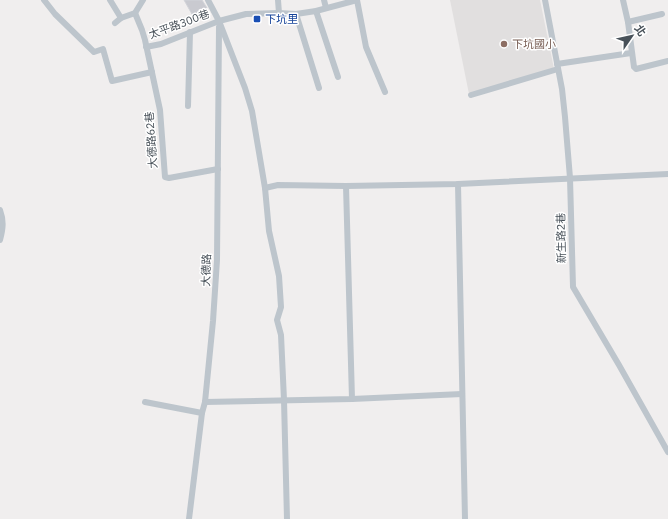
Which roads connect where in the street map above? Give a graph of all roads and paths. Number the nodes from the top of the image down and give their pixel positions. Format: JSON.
{"nodes":[{"id":1,"x":44,"y":0,"type":"edge"},
{"id":2,"x":110,"y":0,"type":"edge"},
{"id":3,"x":143,"y":0,"type":"edge"},
{"id":4,"x":208,"y":0,"type":"edge"},
{"id":5,"x":278,"y":0,"type":"edge"},
{"id":6,"x":324,"y":0,"type":"edge"},
{"id":7,"x":357,"y":0,"type":"edge"},
{"id":8,"x":545,"y":0,"type":"edge"},
{"id":9,"x":623,"y":0,"type":"edge"},
{"id":10,"x":326,"y":8,"type":"junction"},
{"id":11,"x":316,"y":11,"type":"junction"},
{"id":12,"x":135,"y":13,"type":"junction"},
{"id":13,"x":279,"y":13,"type":"junction"},
{"id":14,"x":296,"y":14,"type":"junction"},
{"id":15,"x":662,"y":14,"type":"dead end"},
{"id":16,"x":121,"y":18,"type":"junction"},
{"id":17,"x":219,"y":21,"type":"junction"},
{"id":18,"x":628,"y":22,"type":"junction"},
{"id":19,"x":115,"y":23,"type":"dead end"},
{"id":20,"x":190,"y":32,"type":"junction"},
{"id":21,"x":146,"y":47,"type":"junction"},
{"id":22,"x":631,"y":53,"type":"junction"},
{"id":23,"x":668,"y":61,"type":"edge"},
{"id":24,"x":558,"y":67,"type":"junction"},
{"id":25,"x":152,"y":72,"type":"junction"},
{"id":26,"x":338,"y":77,"type":"dead end"},
{"id":27,"x":319,"y":88,"type":"dead end"},
{"id":28,"x":385,"y":92,"type":"dead end"},
{"id":29,"x":471,"y":95,"type":"dead end"},
{"id":30,"x":188,"y":106,"type":"dead end"},
{"id":31,"x":218,"y":170,"type":"junction"},
{"id":32,"x":668,"y":174,"type":"edge"},
{"id":33,"x":570,"y":178,"type":"junction"},
{"id":34,"x":458,"y":184,"type":"junction"},
{"id":35,"x":346,"y":186,"type":"junction"},
{"id":36,"x":265,"y":188,"type":"junction"},
{"id":37,"x":0,"y":210,"type":"edge"},
{"id":38,"x":0,"y":240,"type":"edge"},
{"id":39,"x":462,"y":394,"type":"junction"},
{"id":40,"x":352,"y":399,"type":"junction"},
{"id":41,"x":284,"y":400,"type":"junction"},
{"id":42,"x":145,"y":402,"type":"dead end"},
{"id":43,"x":205,"y":402,"type":"junction"},
{"id":44,"x":202,"y":413,"type":"junction"},
{"id":45,"x":668,"y":452,"type":"edge"},
{"id":46,"x":189,"y":519,"type":"edge"},
{"id":47,"x":287,"y":519,"type":"edge"},
{"id":48,"x":465,"y":519,"type":"edge"}],
"edges":[{"from":1,"to":25,"type":"street"},
{"from":2,"to":16,"type":"street"},
{"from":3,"to":12,"type":"street"},
{"from":4,"to":17,"type":"street"},
{"from":5,"to":13,"type":"street"},
{"from":6,"to":10,"type":"street"},
{"from":7,"to":10,"type":"street","name":"太平路300巷"},
{"from":7,"to":28,"type":"street"},
{"from":8,"to":24,"type":"street","name":"新生路2巷"},
{"from":9,"to":18,"type":"street"},
{"from":10,"to":11,"type":"street","name":"太平路300巷"},
{"from":11,"to":14,"type":"street","name":"太平路300巷"},
{"from":11,"to":26,"type":"street"},
{"from":12,"to":16,"type":"street"},
{"from":12,"to":21,"type":"street","name":"太平路300巷"},
{"from":13,"to":14,"type":"street","name":"太平路300巷"},
{"from":13,"to":17,"type":"street","name":"太平路300巷"},
{"from":14,"to":27,"type":"street"},
{"from":15,"to":18,"type":"street"},
{"from":16,"to":19,"type":"street"},
{"from":17,"to":20,"type":"street","name":"太平路300巷"},
{"from":17,"to":31,"type":"street","name":"大德路"},
{"from":17,"to":36,"type":"street"},
{"from":18,"to":22,"type":"street"},
{"from":20,"to":21,"type":"street","name":"太平路300巷"},
{"from":20,"to":30,"type":"street"},
{"from":21,"to":25,"type":"street","name":"太平路300巷"},
{"from":22,"to":23,"type":"street"},
{"from":22,"to":24,"type":"street"},
{"from":24,"to":29,"type":"street"},
{"from":24,"to":33,"type":"street","name":"新生路2巷"},
{"from":25,"to":31,"type":"street","name":"大德路62巷"},
{"from":31,"to":43,"type":"street","name":"大德路"},
{"from":32,"to":33,"type":"street"},
{"from":33,"to":34,"type":"street"},
{"from":33,"to":45,"type":"street","name":"新生路2巷"},
{"from":34,"to":35,"type":"street"},
{"from":34,"to":39,"type":"street"},
{"from":35,"to":36,"type":"street"},
{"from":35,"to":40,"type":"street"},
{"from":36,"to":41,"type":"street"},
{"from":37,"to":38,"type":"street"},
{"from":39,"to":40,"type":"street"},
{"from":39,"to":48,"type":"street"},
{"from":40,"to":41,"type":"street"},
{"from":41,"to":43,"type":"street"},
{"from":41,"to":47,"type":"street"},
{"from":42,"to":44,"type":"street"},
{"from":43,"to":44,"type":"street","name":"大德路"},
{"from":44,"to":46,"type":"street","name":"大德路"}]}
